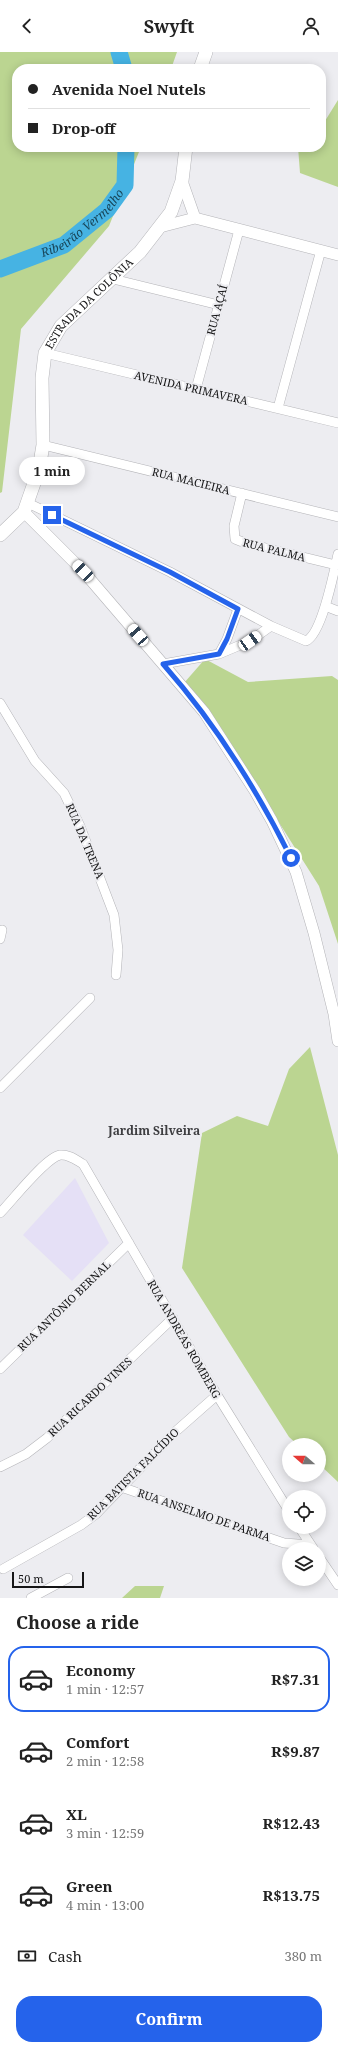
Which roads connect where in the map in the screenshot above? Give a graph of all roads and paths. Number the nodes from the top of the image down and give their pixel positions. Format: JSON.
{"nodes":[{"id":1,"x":206,"y":52,"type":"edge"},
{"id":2,"x":202,"y":64,"type":"edge"},
{"id":3,"x":185,"y":152,"type":"edge"},
{"id":4,"x":182,"y":181,"type":"junction"},
{"id":5,"x":195,"y":218,"type":"junction"},
{"id":6,"x":160,"y":227,"type":"junction"},
{"id":7,"x":239,"y":230,"type":"junction"},
{"id":8,"x":321,"y":250,"type":"junction"},
{"id":9,"x":338,"y":255,"type":"edge"},
{"id":10,"x":113,"y":279,"type":"junction"},
{"id":11,"x":219,"y":305,"type":"junction"},
{"id":12,"x":45,"y":353,"type":"junction"},
{"id":13,"x":196,"y":389,"type":"junction"},
{"id":14,"x":278,"y":408,"type":"junction"},
{"id":15,"x":338,"y":423,"type":"edge"},
{"id":16,"x":43,"y":445,"type":"junction"},
{"id":17,"x":242,"y":493,"type":"junction"},
{"id":18,"x":26,"y":507,"type":"junction"},
{"id":19,"x":338,"y":517,"type":"edge"},
{"id":20,"x":0,"y":535,"type":"edge"},
{"id":21,"x":338,"y":554,"type":"edge"},
{"id":22,"x":336,"y":565,"type":"junction"},
{"id":23,"x":325,"y":606,"type":"junction"},
{"id":24,"x":238,"y":609,"type":"junction"},
{"id":25,"x":338,"y":611,"type":"edge"},
{"id":26,"x":271,"y":626,"type":"junction"},
{"id":27,"x":219,"y":654,"type":"junction"},
{"id":28,"x":163,"y":664,"type":"junction"},
{"id":29,"x":0,"y":703,"type":"edge"},
{"id":30,"x":2,"y":930,"type":"dead end"},
{"id":31,"x":0,"y":939,"type":"edge"},
{"id":32,"x":116,"y":975,"type":"dead end"},
{"id":33,"x":90,"y":998,"type":"dead end"},
{"id":34,"x":338,"y":1041,"type":"edge"},
{"id":35,"x":0,"y":1088,"type":"edge"},
{"id":36,"x":0,"y":1213,"type":"edge"},
{"id":37,"x":129,"y":1243,"type":"junction"},
{"id":38,"x":173,"y":1318,"type":"junction"},
{"id":39,"x":0,"y":1369,"type":"edge"},
{"id":40,"x":217,"y":1395,"type":"junction"},
{"id":41,"x":0,"y":1466,"type":"edge"},
{"id":42,"x":121,"y":1487,"type":"junction"},
{"id":43,"x":282,"y":1500,"type":"edge"},
{"id":44,"x":282,"y":1542,"type":"edge"},
{"id":45,"x":326,"y":1567,"type":"edge"},
{"id":46,"x":3,"y":1569,"type":"dead end"},
{"id":47,"x":68,"y":1578,"type":"dead end"},
{"id":48,"x":338,"y":1585,"type":"edge"},
{"id":49,"x":30,"y":1598,"type":"edge"}],
"edges":[{"from":1,"to":2,"type":"main road"},
{"from":3,"to":4,"type":"main road","name":"ESTRADA DA COLÔNIA"},
{"from":4,"to":5,"type":"street"},
{"from":4,"to":6,"type":"main road","name":"ESTRADA DA COLÔNIA"},
{"from":5,"to":6,"type":"street"},
{"from":5,"to":7,"type":"street"},
{"from":6,"to":10,"type":"main road","name":"ESTRADA DA COLÔNIA"},
{"from":7,"to":8,"type":"street"},
{"from":7,"to":11,"type":"street","name":"RUA AÇAÍ"},
{"from":8,"to":9,"type":"street"},
{"from":8,"to":14,"type":"street"},
{"from":10,"to":11,"type":"street"},
{"from":10,"to":12,"type":"main road","name":"ESTRADA DA COLÔNIA"},
{"from":11,"to":13,"type":"street","name":"RUA AÇAÍ"},
{"from":12,"to":13,"type":"street","name":"AVENIDA PRIMAVERA"},
{"from":12,"to":16,"type":"main road","name":"ESTRADA DA COLÔNIA"},
{"from":13,"to":14,"type":"street","name":"AVENIDA PRIMAVERA"},
{"from":14,"to":15,"type":"street","name":"AVENIDA PRIMAVERA"},
{"from":16,"to":17,"type":"street","name":"RUA MACIEIRA"},
{"from":16,"to":18,"type":"main road","name":"ESTRADA DA COLÔNIA"},
{"from":17,"to":19,"type":"street","name":"RUA MACIEIRA"},
{"from":17,"to":22,"type":"street","name":"RUA PALMA"},
{"from":18,"to":20,"type":"main road","name":"ESTRADA DA COLÔNIA"},
{"from":18,"to":24,"type":"street"},
{"from":18,"to":28,"type":"street"},
{"from":21,"to":22,"type":"street"},
{"from":22,"to":23,"type":"street"},
{"from":23,"to":25,"type":"street"},
{"from":23,"to":26,"type":"street"},
{"from":24,"to":26,"type":"street"},
{"from":24,"to":27,"type":"street"},
{"from":26,"to":27,"type":"street"},
{"from":27,"to":28,"type":"street"},
{"from":28,"to":34,"type":"street"},
{"from":29,"to":32,"type":"street","name":"RUA DA TRENA"},
{"from":30,"to":31,"type":"street"},
{"from":33,"to":35,"type":"street"},
{"from":36,"to":37,"type":"street","name":"RUA ANDREAS ROMBERG"},
{"from":37,"to":38,"type":"street","name":"RUA ANDREAS ROMBERG"},
{"from":37,"to":39,"type":"street","name":"RUA ANTÔNIO BERNAL"},
{"from":38,"to":40,"type":"street","name":"RUA ANDREAS ROMBERG"},
{"from":38,"to":41,"type":"street","name":"RUA RICARDO VINES"},
{"from":40,"to":42,"type":"street","name":"RUA BATISTA FALCÍDIO"},
{"from":40,"to":43,"type":"street","name":"RUA ANDREAS ROMBERG"},
{"from":42,"to":44,"type":"street","name":"RUA ANSELMO DE PARMA"},
{"from":42,"to":46,"type":"street","name":"RUA BATISTA FALCÍDIO"},
{"from":45,"to":48,"type":"street"},
{"from":47,"to":49,"type":"street"}]}
